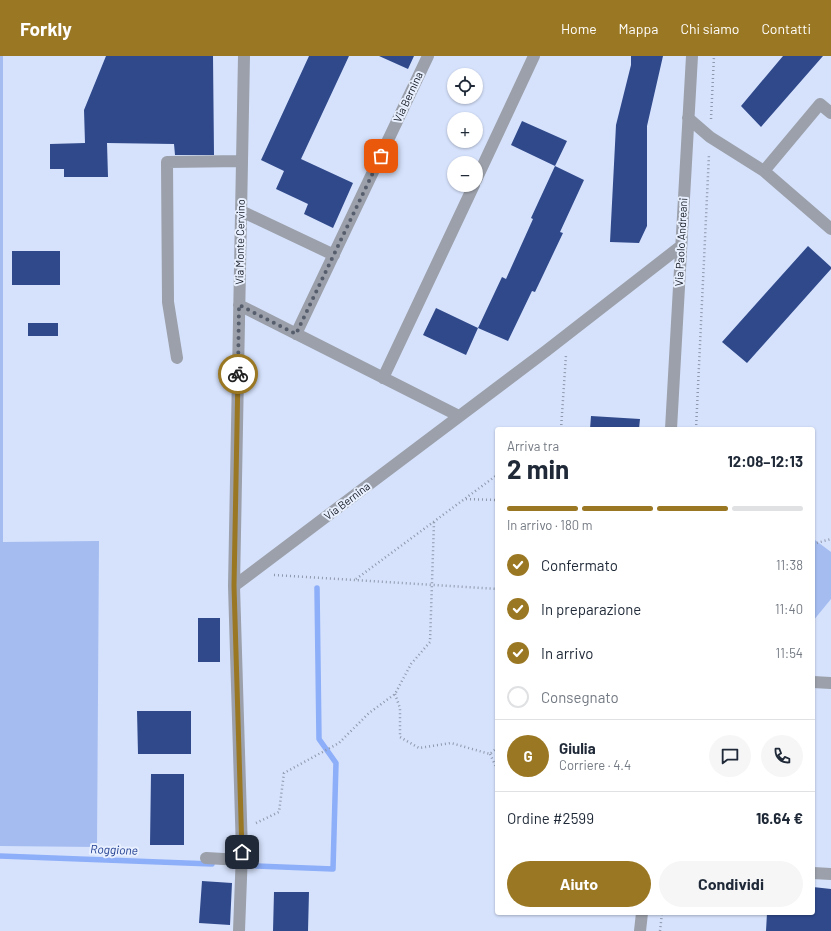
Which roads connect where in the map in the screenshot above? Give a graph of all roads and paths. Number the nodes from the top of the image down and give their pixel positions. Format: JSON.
{"nodes":[{"id":1,"x":244,"y":56,"type":"edge"},
{"id":2,"x":428,"y":56,"type":"edge"},
{"id":3,"x":534,"y":56,"type":"edge"},
{"id":4,"x":692,"y":56,"type":"edge"},
{"id":5,"x":714,"y":56,"type":"edge"},
{"id":6,"x":831,"y":113,"type":"edge"},
{"id":7,"x":688,"y":118,"type":"junction"},
{"id":8,"x":710,"y":137,"type":"junction"},
{"id":9,"x":242,"y":161,"type":"junction"},
{"id":10,"x":483,"y":165,"type":"edge"},
{"id":11,"x":764,"y":171,"type":"junction"},
{"id":12,"x":471,"y":192,"type":"edge"},
{"id":13,"x":241,"y":211,"type":"junction"},
{"id":14,"x":831,"y":228,"type":"edge"},
{"id":15,"x":681,"y":246,"type":"junction"},
{"id":16,"x":334,"y":255,"type":"junction"},
{"id":17,"x":239,"y":305,"type":"junction"},
{"id":18,"x":296,"y":334,"type":"junction"},
{"id":19,"x":567,"y":335,"type":"junction"},
{"id":20,"x":177,"y":358,"type":"dead end"},
{"id":21,"x":383,"y":378,"type":"junction"},
{"id":22,"x":459,"y":416,"type":"junction"},
{"id":23,"x":561,"y":427,"type":"edge"},
{"id":24,"x":671,"y":427,"type":"edge"},
{"id":25,"x":696,"y":427,"type":"edge"},
{"id":26,"x":495,"y":476,"type":"edge"},
{"id":27,"x":465,"y":499,"type":"junction"},
{"id":28,"x":495,"y":500,"type":"edge"},
{"id":29,"x":434,"y":522,"type":"junction"},
{"id":30,"x":831,"y":539,"type":"edge"},
{"id":31,"x":815,"y":543,"type":"edge"},
{"id":32,"x":270,"y":575,"type":"dead end"},
{"id":33,"x":355,"y":580,"type":"junction"},
{"id":34,"x":432,"y":585,"type":"junction"},
{"id":35,"x":234,"y":586,"type":"junction"},
{"id":36,"x":495,"y":589,"type":"edge"},
{"id":37,"x":815,"y":682,"type":"edge"},
{"id":38,"x":831,"y":683,"type":"edge"},
{"id":39,"x":395,"y":694,"type":"junction"},
{"id":40,"x":495,"y":750,"type":"edge"},
{"id":41,"x":490,"y":754,"type":"junction"},
{"id":42,"x":495,"y":765,"type":"edge"},
{"id":43,"x":250,"y":826,"type":"dead end"},
{"id":44,"x":206,"y":858,"type":"dead end"},
{"id":45,"x":241,"y":860,"type":"junction"},
{"id":46,"x":815,"y":873,"type":"edge"},
{"id":47,"x":831,"y":874,"type":"edge"},
{"id":48,"x":642,"y":915,"type":"edge"},
{"id":49,"x":662,"y":915,"type":"edge"},
{"id":50,"x":239,"y":931,"type":"edge"},
{"id":51,"x":640,"y":931,"type":"edge"},
{"id":52,"x":660,"y":931,"type":"edge"}],
"edges":[{"from":1,"to":9,"type":"street","name":"Via Monte Cervino"},
{"from":2,"to":16,"type":"street","name":"Via Bernina"},
{"from":3,"to":10,"type":"street"},
{"from":4,"to":7,"type":"street","name":"Via Paolo Andreani"},
{"from":5,"to":8,"type":"path"},
{"from":6,"to":11,"type":"street"},
{"from":7,"to":8,"type":"street"},
{"from":7,"to":15,"type":"street","name":"Via Paolo Andreani"},
{"from":8,"to":11,"type":"street"},
{"from":8,"to":25,"type":"path"},
{"from":9,"to":13,"type":"street","name":"Via Monte Cervino"},
{"from":9,"to":20,"type":"street"},
{"from":11,"to":14,"type":"street"},
{"from":12,"to":21,"type":"street"},
{"from":13,"to":16,"type":"street"},
{"from":13,"to":17,"type":"street","name":"Via Monte Cervino"},
{"from":15,"to":19,"type":"street","name":"Via Bernina"},
{"from":15,"to":24,"type":"street","name":"Via Paolo Andreani"},
{"from":16,"to":18,"type":"street","name":"Via Bernina"},
{"from":17,"to":18,"type":"street"},
{"from":17,"to":35,"type":"street","name":"Via Monte Cervino"},
{"from":18,"to":21,"type":"street"},
{"from":19,"to":22,"type":"street","name":"Via Bernina"},
{"from":19,"to":23,"type":"path"},
{"from":21,"to":22,"type":"street"},
{"from":22,"to":35,"type":"street","name":"Via Bernina"},
{"from":26,"to":27,"type":"path"},
{"from":27,"to":28,"type":"path"},
{"from":27,"to":29,"type":"path"},
{"from":29,"to":33,"type":"path"},
{"from":29,"to":34,"type":"path"},
{"from":30,"to":31,"type":"path"},
{"from":32,"to":33,"type":"path"},
{"from":33,"to":34,"type":"path"},
{"from":34,"to":36,"type":"path"},
{"from":34,"to":39,"type":"path"},
{"from":35,"to":45,"type":"street","name":"Via Monte Cervino"},
{"from":37,"to":38,"type":"street"},
{"from":39,"to":41,"type":"path"},
{"from":39,"to":43,"type":"path"},
{"from":40,"to":41,"type":"path"},
{"from":41,"to":42,"type":"path"},
{"from":44,"to":45,"type":"street"},
{"from":45,"to":50,"type":"street","name":"Via Monte Cervino"},
{"from":46,"to":47,"type":"street"},
{"from":48,"to":51,"type":"street"},
{"from":49,"to":52,"type":"path"}]}
